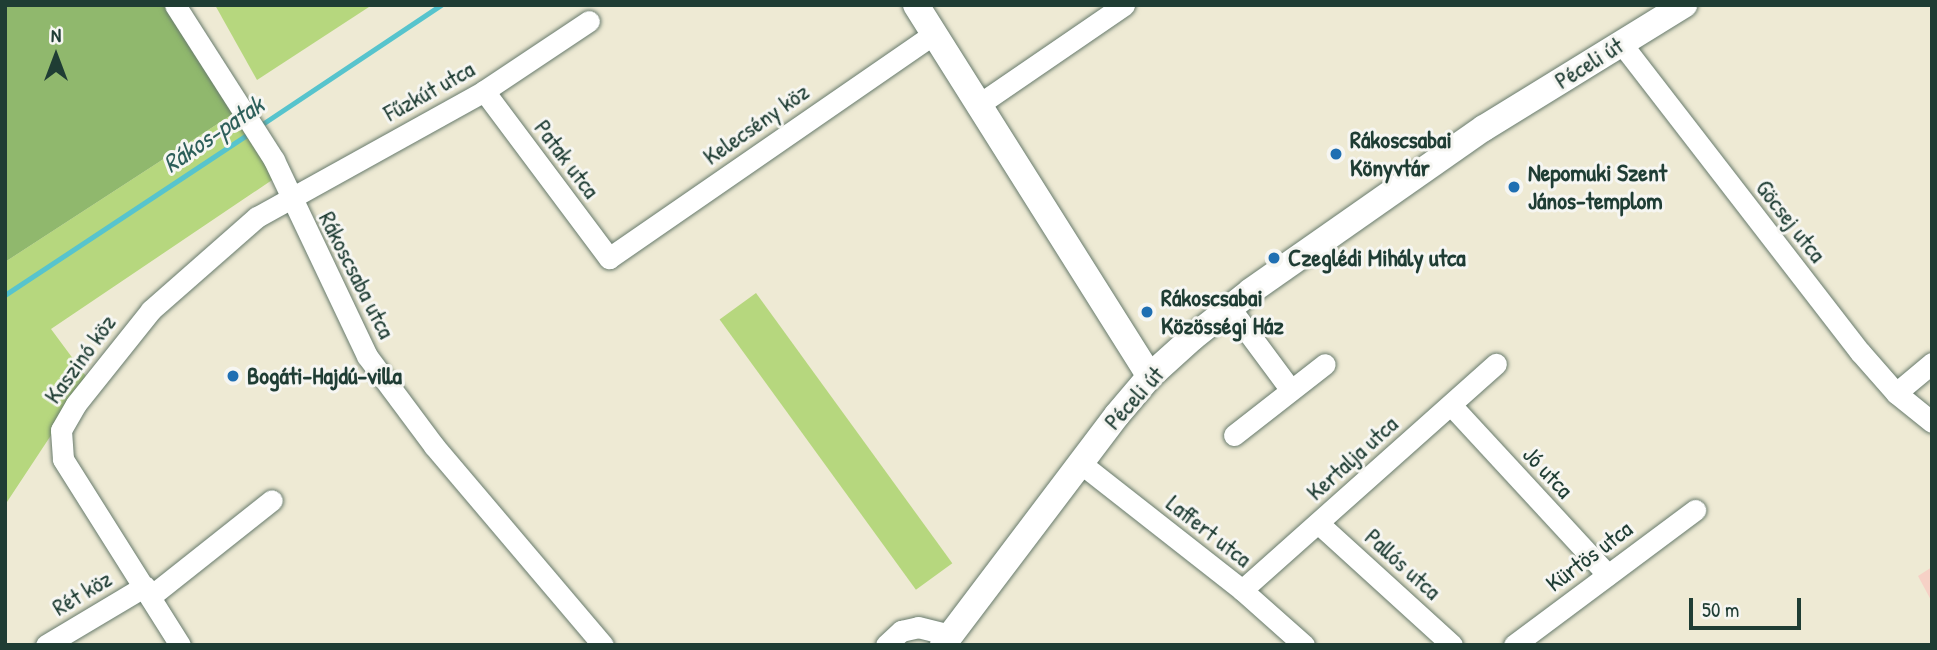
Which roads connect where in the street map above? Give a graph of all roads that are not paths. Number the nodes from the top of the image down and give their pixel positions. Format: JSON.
{"nodes":[{"id":1,"x":175,"y":5,"type":"edge"},
{"id":2,"x":916,"y":5,"type":"edge"},
{"id":3,"x":1124,"y":5,"type":"edge"},
{"id":4,"x":1684,"y":5,"type":"edge"},
{"id":5,"x":1653,"y":13,"type":"edge"},
{"id":6,"x":589,"y":21,"type":"dead end"},
{"id":7,"x":934,"y":34,"type":"junction"},
{"id":8,"x":1621,"y":43,"type":"junction"},
{"id":9,"x":484,"y":91,"type":"junction"},
{"id":10,"x":978,"y":105,"type":"junction"},
{"id":11,"x":289,"y":198,"type":"junction"},
{"id":12,"x":609,"y":258,"type":"joint"},
{"id":13,"x":1230,"y":308,"type":"junction"},
{"id":14,"x":1932,"y":363,"type":"edge"},
{"id":15,"x":1325,"y":364,"type":"dead end"},
{"id":16,"x":1496,"y":364,"type":"dead end"},
{"id":17,"x":1150,"y":376,"type":"junction"},
{"id":18,"x":1291,"y":390,"type":"junction"},
{"id":19,"x":1896,"y":393,"type":"junction"},
{"id":20,"x":1451,"y":405,"type":"junction"},
{"id":21,"x":1932,"y":422,"type":"edge"},
{"id":22,"x":1234,"y":435,"type":"dead end"},
{"id":23,"x":1079,"y":462,"type":"junction"},
{"id":24,"x":272,"y":500,"type":"dead end"},
{"id":25,"x":1695,"y":510,"type":"dead end"},
{"id":26,"x":1318,"y":523,"type":"junction"},
{"id":27,"x":1608,"y":575,"type":"junction"},
{"id":28,"x":1242,"y":590,"type":"junction"},
{"id":29,"x":148,"y":591,"type":"junction"},
{"id":30,"x":947,"y":641,"type":"edge"},
{"id":31,"x":46,"y":645,"type":"edge"},
{"id":32,"x":180,"y":645,"type":"edge"},
{"id":33,"x":603,"y":645,"type":"edge"},
{"id":34,"x":886,"y":645,"type":"edge"},
{"id":35,"x":1304,"y":645,"type":"edge"},
{"id":36,"x":1452,"y":645,"type":"edge"},
{"id":37,"x":1514,"y":645,"type":"edge"}],
"edges":[{"from":1,"to":11,"type":"street","name":"Rákoscsaba utca"},
{"from":2,"to":7,"type":"main road"},
{"from":3,"to":10,"type":"street"},
{"from":4,"to":5,"type":"main road","name":"Péceli út"},
{"from":5,"to":8,"type":"main road","name":"Péceli út"},
{"from":6,"to":9,"type":"street","name":"Fűzkút utca"},
{"from":7,"to":10,"type":"main road"},
{"from":7,"to":12,"type":"street","name":"Kelecsény köz"},
{"from":8,"to":13,"type":"main road","name":"Péceli út"},
{"from":8,"to":19,"type":"street","name":"Göcsej utca"},
{"from":9,"to":11,"type":"street","name":"Fűzkút utca"},
{"from":9,"to":12,"type":"street","name":"Patak utca"},
{"from":10,"to":17,"type":"main road"},
{"from":11,"to":29,"type":"street","name":"Kaszinó köz"},
{"from":11,"to":33,"type":"street","name":"Rákoscsaba utca"},
{"from":13,"to":17,"type":"main road","name":"Péceli út"},
{"from":13,"to":18,"type":"street"},
{"from":14,"to":19,"type":"street"},
{"from":15,"to":18,"type":"street"},
{"from":16,"to":20,"type":"street","name":"Kertalja utca"},
{"from":17,"to":23,"type":"main road","name":"Péceli út"},
{"from":18,"to":22,"type":"street"},
{"from":19,"to":21,"type":"street","name":"Göcsej utca"},
{"from":20,"to":26,"type":"street","name":"Kertalja utca"},
{"from":20,"to":27,"type":"street","name":"Jó utca"},
{"from":23,"to":28,"type":"street","name":"Laffert utca"},
{"from":23,"to":30,"type":"main road","name":"Péceli út"},
{"from":24,"to":29,"type":"street"},
{"from":25,"to":27,"type":"street","name":"Kürtös utca"},
{"from":26,"to":28,"type":"street","name":"Kertalja utca"},
{"from":26,"to":36,"type":"street","name":"Pallós utca"},
{"from":27,"to":37,"type":"street","name":"Kürtös utca"},
{"from":28,"to":35,"type":"street","name":"Laffert utca"},
{"from":29,"to":31,"type":"street","name":"Rét köz"},
{"from":29,"to":32,"type":"street","name":"Kaszinó köz"},
{"from":30,"to":34,"type":"street","name":"Péceli út"}]}
